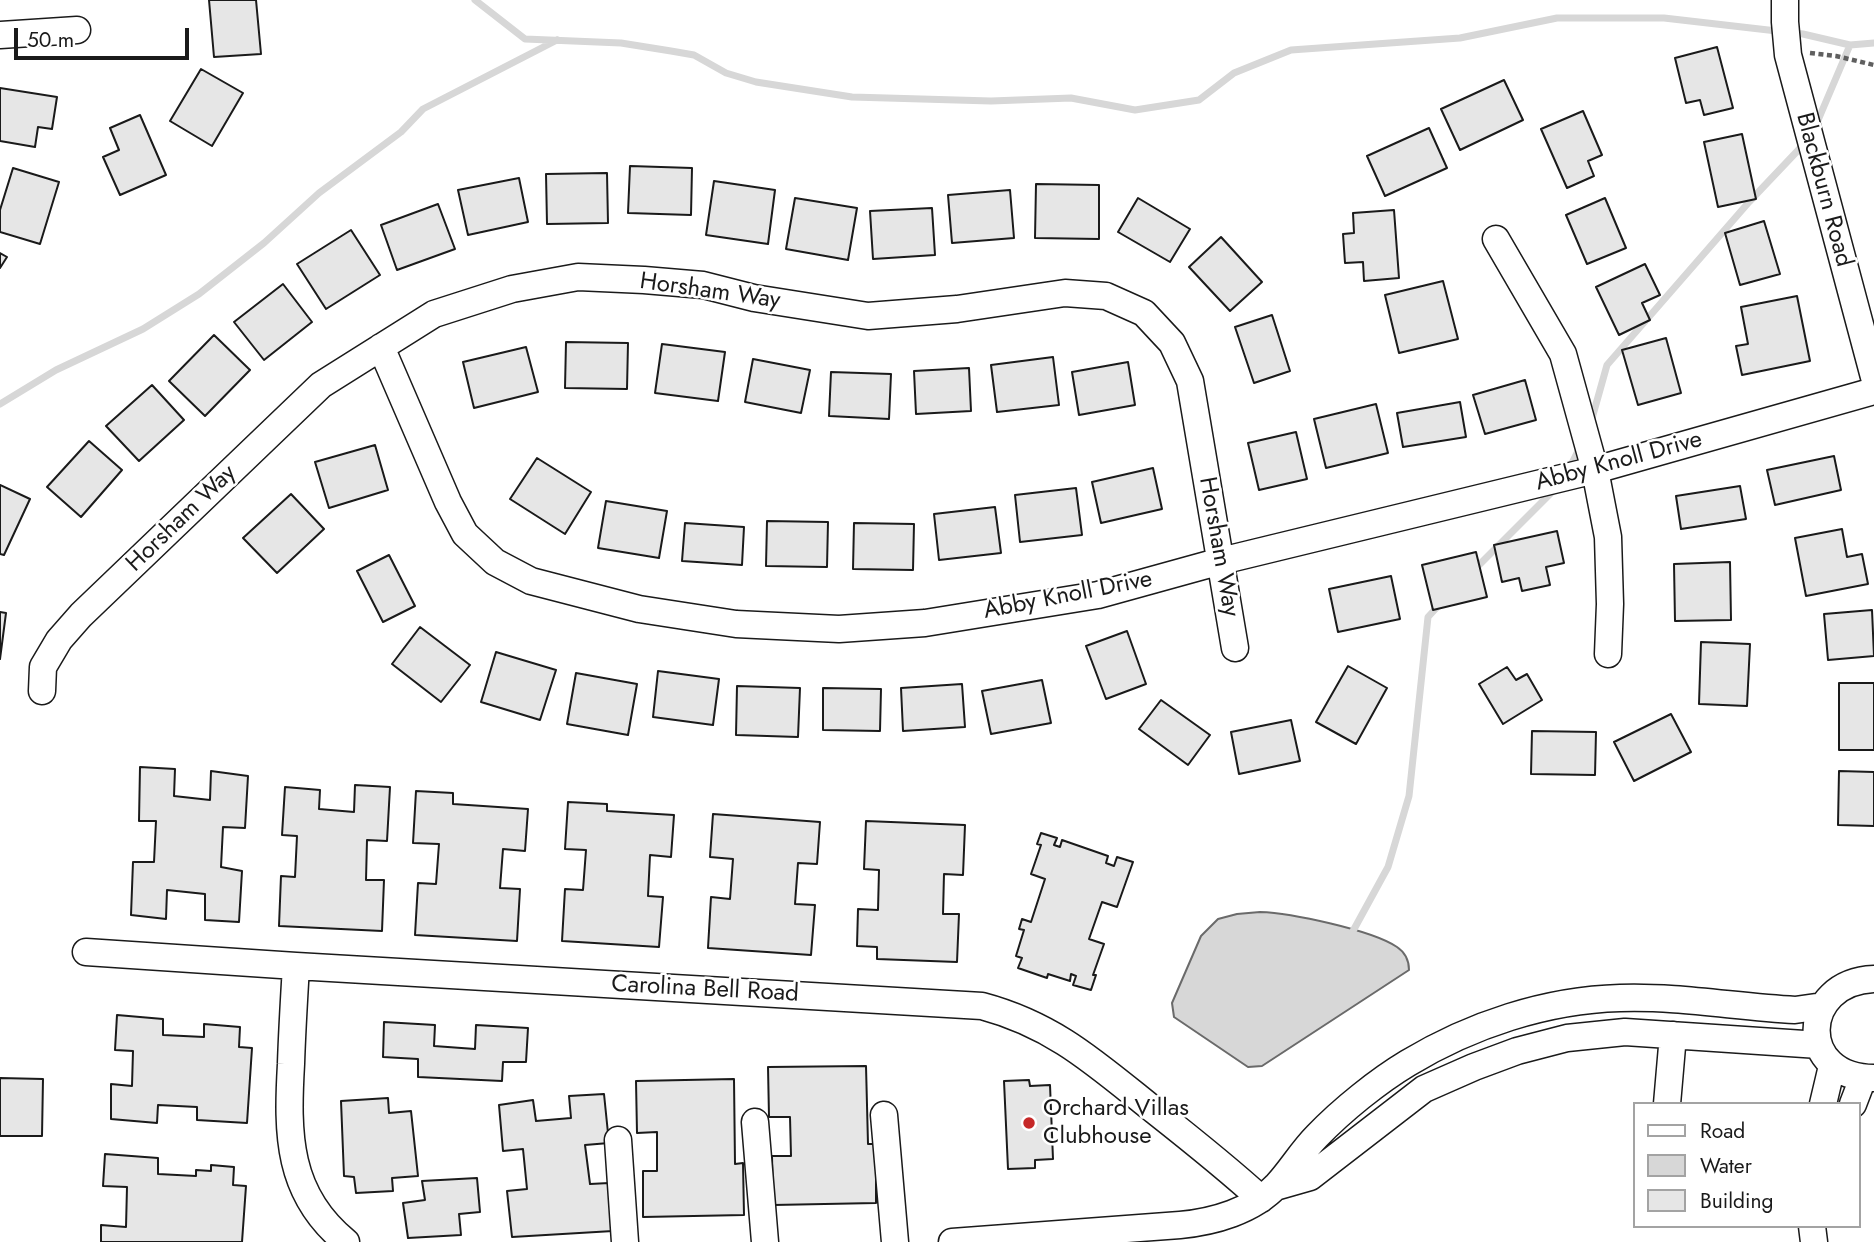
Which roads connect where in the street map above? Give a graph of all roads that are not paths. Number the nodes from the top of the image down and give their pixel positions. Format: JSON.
{"nodes":[{"id":1,"x":1786,"y":0,"type":"edge"},
{"id":2,"x":77,"y":30,"type":"dead end"},
{"id":3,"x":0,"y":35,"type":"edge"},
{"id":4,"x":1496,"y":239,"type":"dead end"},
{"id":5,"x":381,"y":347,"type":"junction"},
{"id":6,"x":1874,"y":377,"type":"edge"},
{"id":7,"x":1874,"y":391,"type":"edge"},
{"id":8,"x":1595,"y":470,"type":"junction"},
{"id":9,"x":1222,"y":561,"type":"junction"},
{"id":10,"x":1235,"y":648,"type":"dead end"},
{"id":11,"x":1608,"y":654,"type":"dead end"},
{"id":12,"x":42,"y":691,"type":"dead end"},
{"id":13,"x":86,"y":952,"type":"dead end"},
{"id":14,"x":296,"y":966,"type":"junction"},
{"id":15,"x":1874,"y":979,"type":"edge"},
{"id":16,"x":1823,"y":1006,"type":"junction"},
{"id":17,"x":1673,"y":1035,"type":"junction"},
{"id":18,"x":1458,"y":1037,"type":"junction"},
{"id":19,"x":1825,"y":1056,"type":"junction"},
{"id":20,"x":1474,"y":1067,"type":"junction"},
{"id":21,"x":1869,"y":1078,"type":"edge"},
{"id":22,"x":1667,"y":1102,"type":"edge"},
{"id":23,"x":1822,"y":1102,"type":"edge"},
{"id":24,"x":1854,"y":1102,"type":"edge"},
{"id":25,"x":884,"y":1115,"type":"dead end"},
{"id":26,"x":755,"y":1122,"type":"dead end"},
{"id":27,"x":618,"y":1140,"type":"dead end"},
{"id":28,"x":1268,"y":1193,"type":"junction"},
{"id":29,"x":1197,"y":1233,"type":"edge"},
{"id":30,"x":331,"y":1238,"type":"edge"},
{"id":31,"x":1060,"y":1238,"type":"edge"},
{"id":32,"x":625,"y":1242,"type":"edge"},
{"id":33,"x":765,"y":1242,"type":"edge"},
{"id":34,"x":895,"y":1242,"type":"edge"},
{"id":35,"x":952,"y":1242,"type":"edge"}],
"edges":[{"from":1,"to":6,"type":"street","name":"Blackburn Road"},
{"from":2,"to":3,"type":"street"},
{"from":4,"to":8,"type":"street"},
{"from":5,"to":9,"type":"street","name":"Abby Knoll Drive"},
{"from":5,"to":9,"type":"street","name":"Horsham Way"},
{"from":5,"to":12,"type":"street","name":"Horsham Way"},
{"from":7,"to":8,"type":"street","name":"Abby Knoll Drive"},
{"from":8,"to":9,"type":"street","name":"Abby Knoll Drive"},
{"from":8,"to":11,"type":"street"},
{"from":9,"to":10,"type":"street","name":"Horsham Way"},
{"from":13,"to":14,"type":"street","name":"Carolina Bell Road"},
{"from":14,"to":28,"type":"street","name":"Carolina Bell Road"},
{"from":14,"to":30,"type":"street"},
{"from":15,"to":16,"type":"street"},
{"from":16,"to":18,"type":"street"},
{"from":16,"to":19,"type":"street"},
{"from":17,"to":19,"type":"street"},
{"from":17,"to":20,"type":"street"},
{"from":17,"to":22,"type":"street"},
{"from":18,"to":20,"type":"street"},
{"from":18,"to":28,"type":"street"},
{"from":19,"to":21,"type":"street"},
{"from":19,"to":23,"type":"street"},
{"from":20,"to":28,"type":"street"},
{"from":21,"to":24,"type":"street"},
{"from":25,"to":34,"type":"street"},
{"from":26,"to":33,"type":"street"},
{"from":27,"to":32,"type":"street"},
{"from":28,"to":29,"type":"street"},
{"from":29,"to":31,"type":"street"},
{"from":31,"to":35,"type":"street"}]}
